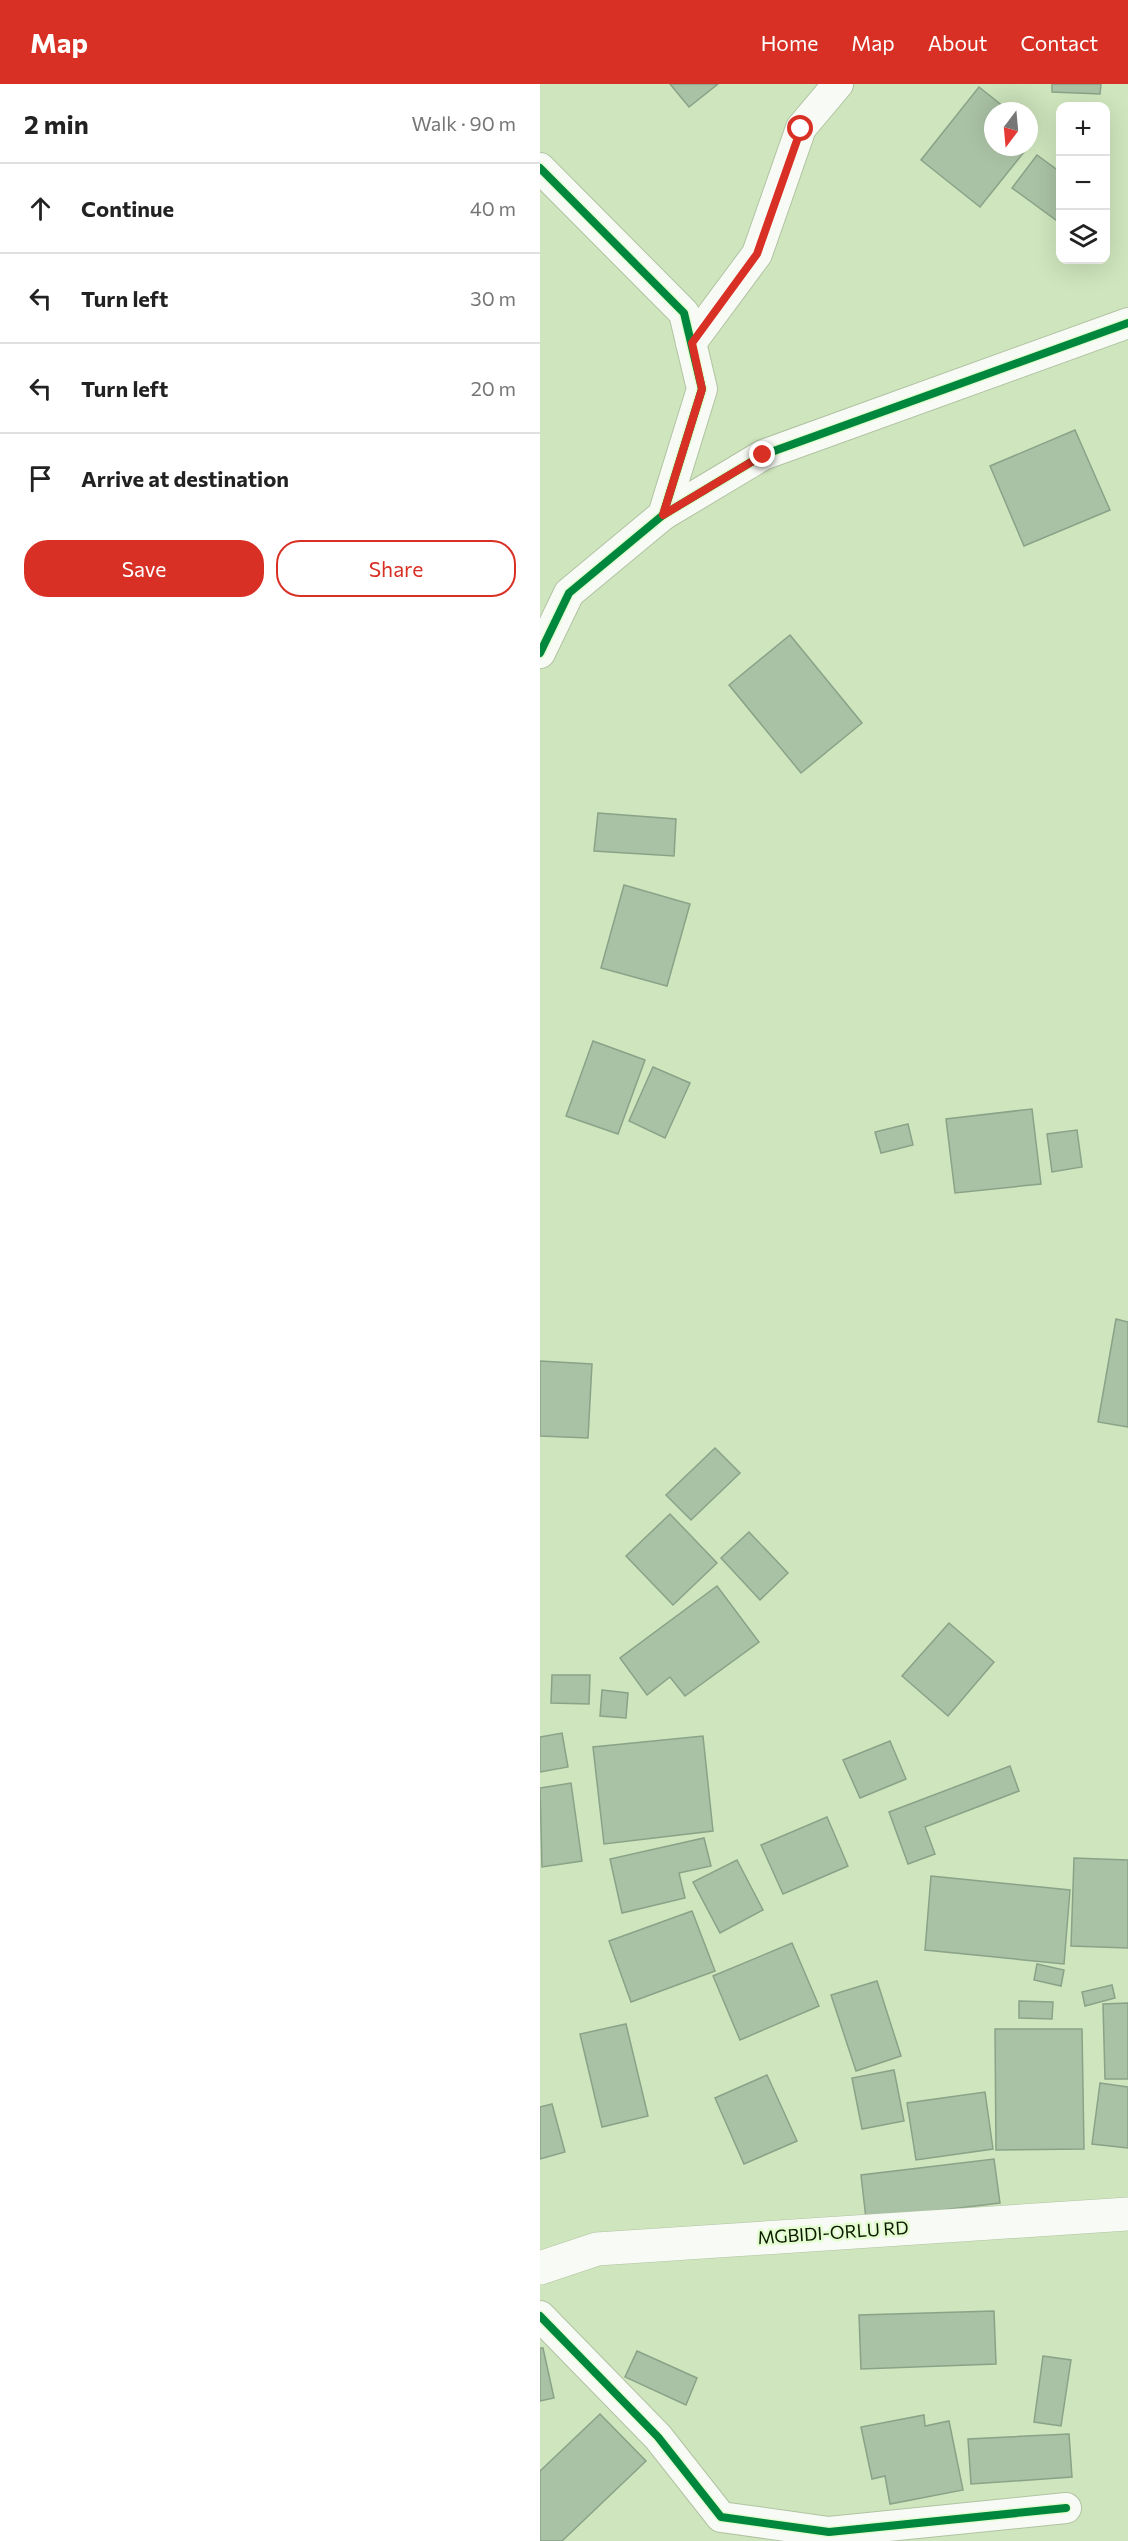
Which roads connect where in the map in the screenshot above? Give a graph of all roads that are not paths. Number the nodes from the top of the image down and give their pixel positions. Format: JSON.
{"nodes":[{"id":1,"x":838,"y":84,"type":"edge"},
{"id":2,"x":540,"y":168,"type":"edge"},
{"id":3,"x":1128,"y":323,"type":"edge"},
{"id":4,"x":692,"y":343,"type":"junction"},
{"id":5,"x":663,"y":515,"type":"junction"},
{"id":6,"x":540,"y":653,"type":"edge"},
{"id":7,"x":1128,"y":2214,"type":"edge"},
{"id":8,"x":540,"y":2268,"type":"edge"},
{"id":9,"x":540,"y":2316,"type":"edge"},
{"id":10,"x":1066,"y":2508,"type":"dead end"}],
"edges":[{"from":1,"to":4,"type":"street"},
{"from":2,"to":4,"type":"street"},
{"from":3,"to":5,"type":"street"},
{"from":4,"to":5,"type":"street"},
{"from":5,"to":6,"type":"street"},
{"from":7,"to":8,"type":"main road","name":"MGBIDI-ORLU RD"},
{"from":9,"to":10,"type":"street"}]}
